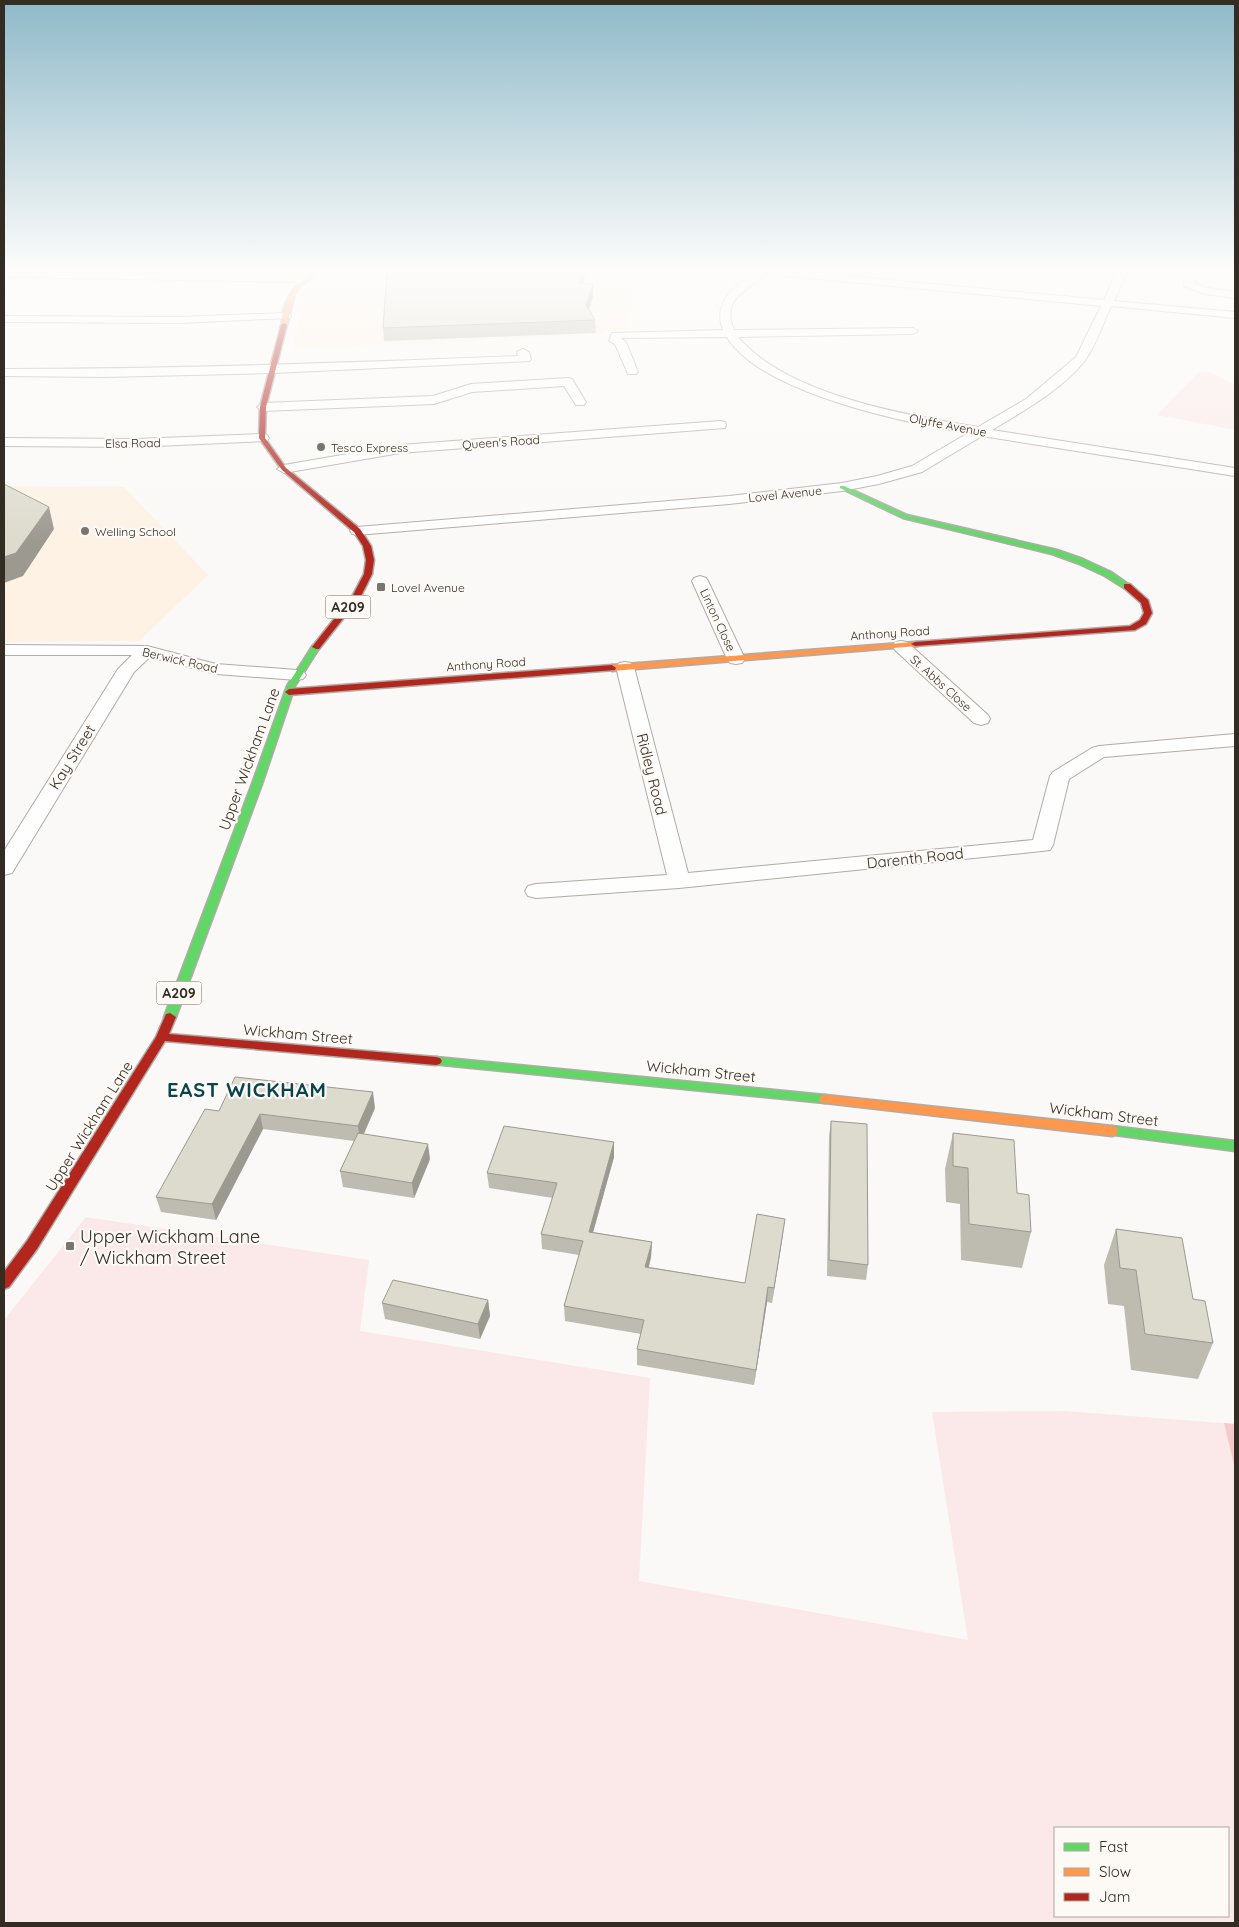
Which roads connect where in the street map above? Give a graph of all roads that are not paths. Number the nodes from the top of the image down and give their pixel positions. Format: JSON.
{"nodes":[{"id":1,"x":275,"y":362,"type":"edge"},
{"id":2,"x":443,"y":362,"type":"edge"},
{"id":3,"x":628,"y":362,"type":"edge"},
{"id":4,"x":759,"y":362,"type":"edge"},
{"id":5,"x":1077,"y":362,"type":"edge"},
{"id":6,"x":273,"y":368,"type":"junction"},
{"id":7,"x":632,"y":372,"type":"dead end"},
{"id":8,"x":4,"y":373,"type":"edge"},
{"id":9,"x":580,"y":402,"type":"dead end"},
{"id":10,"x":263,"y":407,"type":"junction"},
{"id":11,"x":720,"y":425,"type":"dead end"},
{"id":12,"x":979,"y":432,"type":"junction"},
{"id":13,"x":262,"y":438,"type":"junction"},
{"id":14,"x":4,"y":442,"type":"edge"},
{"id":15,"x":284,"y":469,"type":"junction"},
{"id":16,"x":1235,"y":472,"type":"edge"},
{"id":17,"x":842,"y":487,"type":"junction"},
{"id":18,"x":357,"y":531,"type":"junction"},
{"id":19,"x":700,"y":581,"type":"dead end"},
{"id":20,"x":901,"y":646,"type":"junction"},
{"id":21,"x":4,"y":650,"type":"edge"},
{"id":22,"x":147,"y":651,"type":"junction"},
{"id":23,"x":736,"y":659,"type":"junction"},
{"id":24,"x":625,"y":667,"type":"junction"},
{"id":25,"x":297,"y":675,"type":"junction"},
{"id":26,"x":289,"y":692,"type":"junction"},
{"id":27,"x":981,"y":719,"type":"dead end"},
{"id":28,"x":1235,"y":740,"type":"edge"},
{"id":29,"x":4,"y":868,"type":"edge"},
{"id":30,"x":679,"y":881,"type":"junction"},
{"id":31,"x":536,"y":892,"type":"dead end"},
{"id":32,"x":162,"y":1036,"type":"junction"},
{"id":33,"x":1235,"y":1146,"type":"edge"},
{"id":34,"x":4,"y":1283,"type":"edge"}],
"edges":[{"from":1,"to":6,"type":"main road"},
{"from":2,"to":6,"type":"street"},
{"from":3,"to":7,"type":"street"},
{"from":4,"to":12,"type":"street","name":"Olyffe Avenue"},
{"from":5,"to":12,"type":"street","name":"Lovel Avenue"},
{"from":6,"to":8,"type":"street"},
{"from":6,"to":10,"type":"main road"},
{"from":9,"to":10,"type":"street"},
{"from":10,"to":13,"type":"main road"},
{"from":11,"to":15,"type":"street","name":"Queen's Road"},
{"from":12,"to":16,"type":"street","name":"Olyffe Avenue"},
{"from":12,"to":17,"type":"street","name":"Lovel Avenue"},
{"from":13,"to":14,"type":"street","name":"Elsa Road"},
{"from":13,"to":15,"type":"main road","name":"Upper Wickham Lane","number":"A209"},
{"from":15,"to":18,"type":"main road","name":"Upper Wickham Lane","number":"A209"},
{"from":17,"to":18,"type":"street","name":"Lovel Avenue"},
{"from":17,"to":20,"type":"main road","name":"Anthony Road"},
{"from":18,"to":25,"type":"main road","name":"Upper Wickham Lane","number":"A209"},
{"from":19,"to":23,"type":"street","name":"Linton Close"},
{"from":20,"to":23,"type":"main road","name":"Anthony Road"},
{"from":20,"to":27,"type":"street","name":"St. Abbs Close"},
{"from":21,"to":22,"type":"street","name":"Berwick Road"},
{"from":22,"to":25,"type":"street","name":"Berwick Road"},
{"from":22,"to":29,"type":"street","name":"Kay Street"},
{"from":23,"to":24,"type":"main road","name":"Anthony Road"},
{"from":24,"to":26,"type":"main road","name":"Anthony Road"},
{"from":24,"to":30,"type":"street","name":"Ridley Road"},
{"from":25,"to":26,"type":"main road","name":"Upper Wickham Lane","number":"A209"},
{"from":26,"to":32,"type":"main road","name":"Upper Wickham Lane","number":"A209"},
{"from":28,"to":30,"type":"street","name":"Darenth Road"},
{"from":30,"to":31,"type":"street","name":"Darenth Road"},
{"from":32,"to":33,"type":"main road","name":"Wickham Street"},
{"from":32,"to":34,"type":"main road","name":"Upper Wickham Lane","number":"A209"}]}
